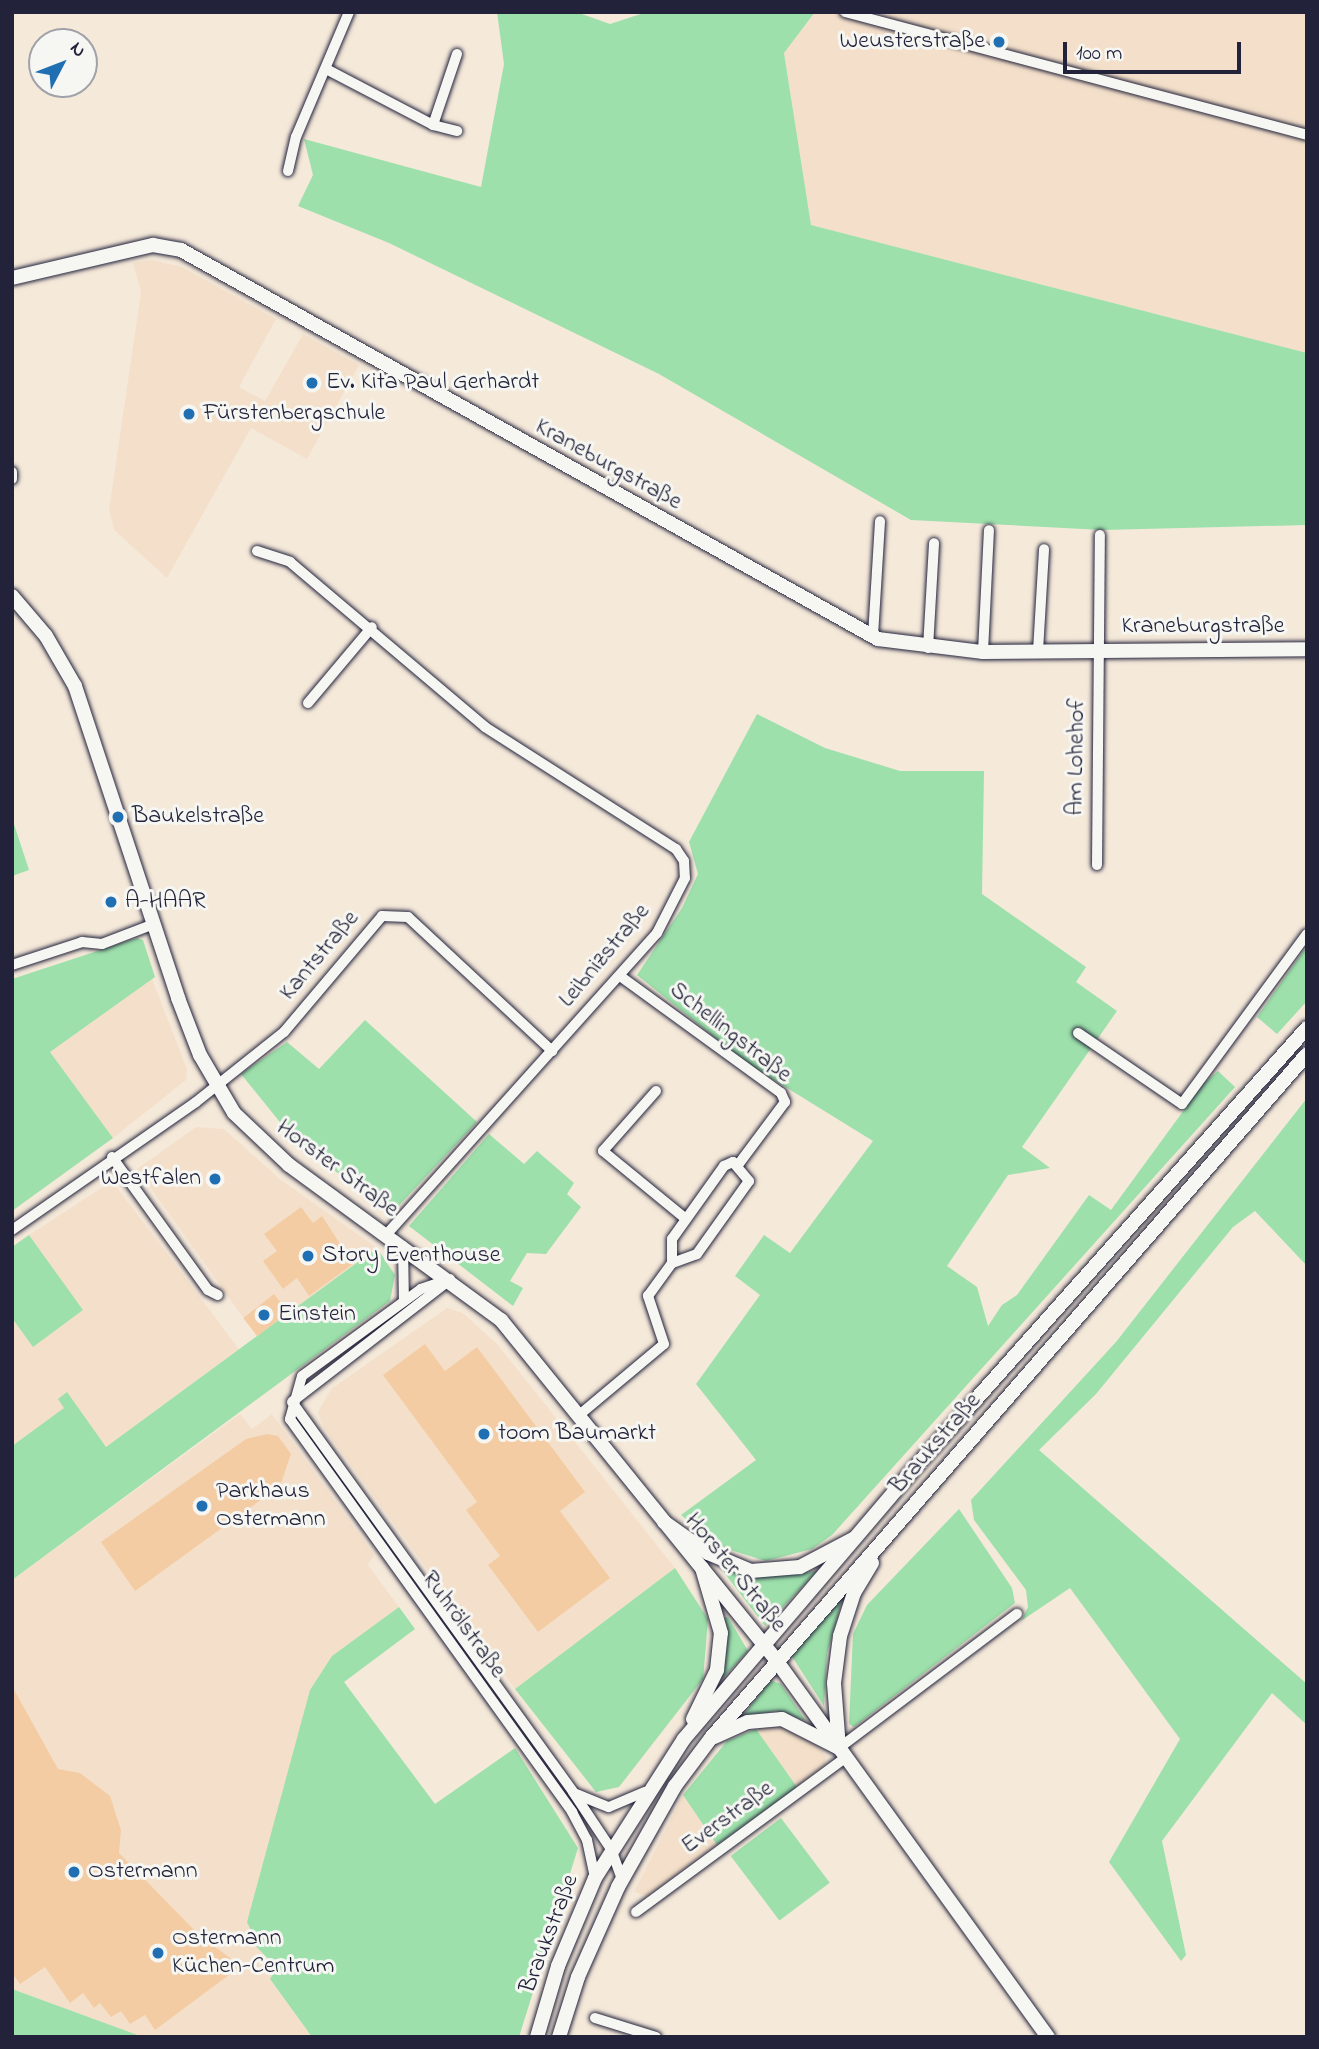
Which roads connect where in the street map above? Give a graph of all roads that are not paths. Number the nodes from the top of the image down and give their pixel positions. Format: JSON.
{"nodes":[{"id":1,"x":349,"y":12,"type":"edge"},
{"id":2,"x":845,"y":12,"type":"edge"},
{"id":3,"x":457,"y":54,"type":"dead end"},
{"id":4,"x":328,"y":70,"type":"junction"},
{"id":5,"x":433,"y":125,"type":"junction"},
{"id":6,"x":457,"y":131,"type":"dead end"},
{"id":7,"x":1307,"y":135,"type":"edge"},
{"id":8,"x":288,"y":170,"type":"dead end"},
{"id":9,"x":12,"y":278,"type":"edge"},
{"id":10,"x":12,"y":472,"type":"edge"},
{"id":11,"x":12,"y":479,"type":"edge"},
{"id":12,"x":880,"y":521,"type":"dead end"},
{"id":13,"x":989,"y":530,"type":"dead end"},
{"id":14,"x":1100,"y":535,"type":"dead end"},
{"id":15,"x":934,"y":543,"type":"dead end"},
{"id":16,"x":1044,"y":549,"type":"dead end"},
{"id":17,"x":257,"y":551,"type":"dead end"},
{"id":18,"x":14,"y":601,"type":"edge"},
{"id":19,"x":372,"y":627,"type":"junction"},
{"id":20,"x":873,"y":636,"type":"junction"},
{"id":21,"x":928,"y":648,"type":"junction"},
{"id":22,"x":1307,"y":649,"type":"edge"},
{"id":23,"x":1099,"y":650,"type":"junction"},
{"id":24,"x":1038,"y":651,"type":"junction"},
{"id":25,"x":984,"y":652,"type":"junction"},
{"id":26,"x":308,"y":703,"type":"dead end"},
{"id":27,"x":1097,"y":865,"type":"dead end"},
{"id":28,"x":154,"y":924,"type":"junction"},
{"id":29,"x":1307,"y":934,"type":"edge"},
{"id":30,"x":12,"y":965,"type":"edge"},
{"id":31,"x":620,"y":975,"type":"junction"},
{"id":32,"x":1307,"y":1028,"type":"edge"},
{"id":33,"x":1078,"y":1033,"type":"dead end"},
{"id":34,"x":552,"y":1051,"type":"junction"},
{"id":35,"x":1307,"y":1054,"type":"edge"},
{"id":36,"x":215,"y":1086,"type":"junction"},
{"id":37,"x":656,"y":1091,"type":"dead end"},
{"id":38,"x":112,"y":1157,"type":"junction"},
{"id":39,"x":738,"y":1165,"type":"junction"},
{"id":40,"x":686,"y":1219,"type":"junction"},
{"id":41,"x":12,"y":1230,"type":"edge"},
{"id":42,"x":387,"y":1234,"type":"junction"},
{"id":43,"x":403,"y":1245,"type":"junction"},
{"id":44,"x":672,"y":1262,"type":"junction"},
{"id":45,"x":451,"y":1278,"type":"junction"},
{"id":46,"x":218,"y":1295,"type":"dead end"},
{"id":47,"x":404,"y":1301,"type":"junction"},
{"id":48,"x":292,"y":1401,"type":"junction"},
{"id":49,"x":578,"y":1416,"type":"junction"},
{"id":50,"x":664,"y":1522,"type":"junction"},
{"id":51,"x":890,"y":1531,"type":"junction"},
{"id":52,"x":860,"y":1535,"type":"junction"},
{"id":53,"x":702,"y":1568,"type":"junction"},
{"id":54,"x":1017,"y":1614,"type":"dead end"},
{"id":55,"x":764,"y":1645,"type":"junction"},
{"id":56,"x":776,"y":1660,"type":"junction"},
{"id":57,"x":711,"y":1738,"type":"junction"},
{"id":58,"x":684,"y":1739,"type":"junction"},
{"id":59,"x":842,"y":1752,"type":"junction"},
{"id":60,"x":573,"y":1792,"type":"junction"},
{"id":61,"x":645,"y":1792,"type":"junction"},
{"id":62,"x":611,"y":1849,"type":"junction"},
{"id":63,"x":595,"y":1878,"type":"junction"},
{"id":64,"x":622,"y":1879,"type":"junction"},
{"id":65,"x":636,"y":1912,"type":"dead end"},
{"id":66,"x":595,"y":2018,"type":"dead end"},
{"id":67,"x":537,"y":2037,"type":"edge"},
{"id":68,"x":559,"y":2037,"type":"edge"},
{"id":69,"x":656,"y":2037,"type":"edge"},
{"id":70,"x":1048,"y":2037,"type":"edge"}],
"edges":[{"from":1,"to":4,"type":"street"},
{"from":2,"to":7,"type":"street"},
{"from":3,"to":5,"type":"street"},
{"from":4,"to":5,"type":"street"},
{"from":4,"to":8,"type":"street"},
{"from":5,"to":6,"type":"street"},
{"from":9,"to":20,"type":"main road","name":"Kraneburgstraße"},
{"from":10,"to":11,"type":"street"},
{"from":12,"to":20,"type":"street"},
{"from":13,"to":25,"type":"street"},
{"from":14,"to":23,"type":"street","name":"Kraneburgstraße"},
{"from":15,"to":21,"type":"street"},
{"from":16,"to":24,"type":"street"},
{"from":17,"to":19,"type":"street","name":"Leibnizstraße"},
{"from":18,"to":28,"type":"main road","name":"Horster Straße"},
{"from":19,"to":26,"type":"street"},
{"from":19,"to":31,"type":"street","name":"Leibnizstraße"},
{"from":20,"to":21,"type":"main road","name":"Kraneburgstraße"},
{"from":21,"to":25,"type":"main road","name":"Kraneburgstraße"},
{"from":22,"to":23,"type":"main road","name":"Kraneburgstraße"},
{"from":23,"to":24,"type":"main road","name":"Kraneburgstraße"},
{"from":23,"to":27,"type":"street","name":"Am Lohehof"},
{"from":24,"to":25,"type":"main road","name":"Kraneburgstraße"},
{"from":28,"to":30,"type":"street"},
{"from":28,"to":36,"type":"main road","name":"Horster Straße"},
{"from":29,"to":33,"type":"street"},
{"from":31,"to":34,"type":"street","name":"Leibnizstraße"},
{"from":31,"to":39,"type":"street","name":"Schellingstraße"},
{"from":32,"to":52,"type":"main road","name":"Braukstraße"},
{"from":34,"to":36,"type":"street","name":"Kantstraße"},
{"from":34,"to":42,"type":"street","name":"Leibnizstraße"},
{"from":35,"to":51,"type":"main road","name":"Braukstraße"},
{"from":36,"to":38,"type":"street"},
{"from":36,"to":42,"type":"main road","name":"Horster Straße"},
{"from":37,"to":40,"type":"street"},
{"from":38,"to":41,"type":"street"},
{"from":38,"to":46,"type":"street"},
{"from":39,"to":40,"type":"street"},
{"from":39,"to":44,"type":"street"},
{"from":40,"to":44,"type":"street"},
{"from":42,"to":43,"type":"main road","name":"Horster Straße"},
{"from":43,"to":45,"type":"main road","name":"Horster Straße"},
{"from":43,"to":47,"type":"street"},
{"from":44,"to":49,"type":"street"},
{"from":45,"to":47,"type":"street"},
{"from":45,"to":48,"type":"street"},
{"from":45,"to":49,"type":"main road","name":"Horster Straße"},
{"from":47,"to":48,"type":"street"},
{"from":48,"to":60,"type":"street","name":"Ruhrölstraße"},
{"from":48,"to":63,"type":"street","name":"Ruhrölstraße"},
{"from":49,"to":50,"type":"main road","name":"Horster Straße"},
{"from":50,"to":52,"type":"main road"},
{"from":50,"to":53,"type":"main road","name":"Horster Straße"},
{"from":51,"to":56,"type":"main road","name":"Braukstraße"},
{"from":51,"to":59,"type":"main road"},
{"from":52,"to":55,"type":"main road","name":"Braukstraße"},
{"from":53,"to":55,"type":"main road","name":"Horster Straße"},
{"from":53,"to":58,"type":"main road"},
{"from":54,"to":59,"type":"street"},
{"from":55,"to":56,"type":"main road","name":"Horster Straße"},
{"from":55,"to":58,"type":"main road","name":"Braukstraße"},
{"from":56,"to":57,"type":"main road","name":"Braukstraße"},
{"from":56,"to":59,"type":"main road","name":"Horster Straße"},
{"from":57,"to":59,"type":"main road"},
{"from":57,"to":64,"type":"main road","name":"Braukstraße"},
{"from":58,"to":61,"type":"main road","name":"Braukstraße"},
{"from":59,"to":65,"type":"street","name":"Everstraße"},
{"from":59,"to":70,"type":"main road","name":"Horster Straße"},
{"from":60,"to":61,"type":"street"},
{"from":60,"to":62,"type":"street","name":"Braukstraße"},
{"from":61,"to":62,"type":"main road","name":"Braukstraße"},
{"from":62,"to":63,"type":"main road","name":"Braukstraße"},
{"from":62,"to":64,"type":"street","name":"Braukstraße"},
{"from":63,"to":67,"type":"main road","name":"Braukstraße"},
{"from":64,"to":68,"type":"main road","name":"Braukstraße"},
{"from":66,"to":69,"type":"street"}]}
